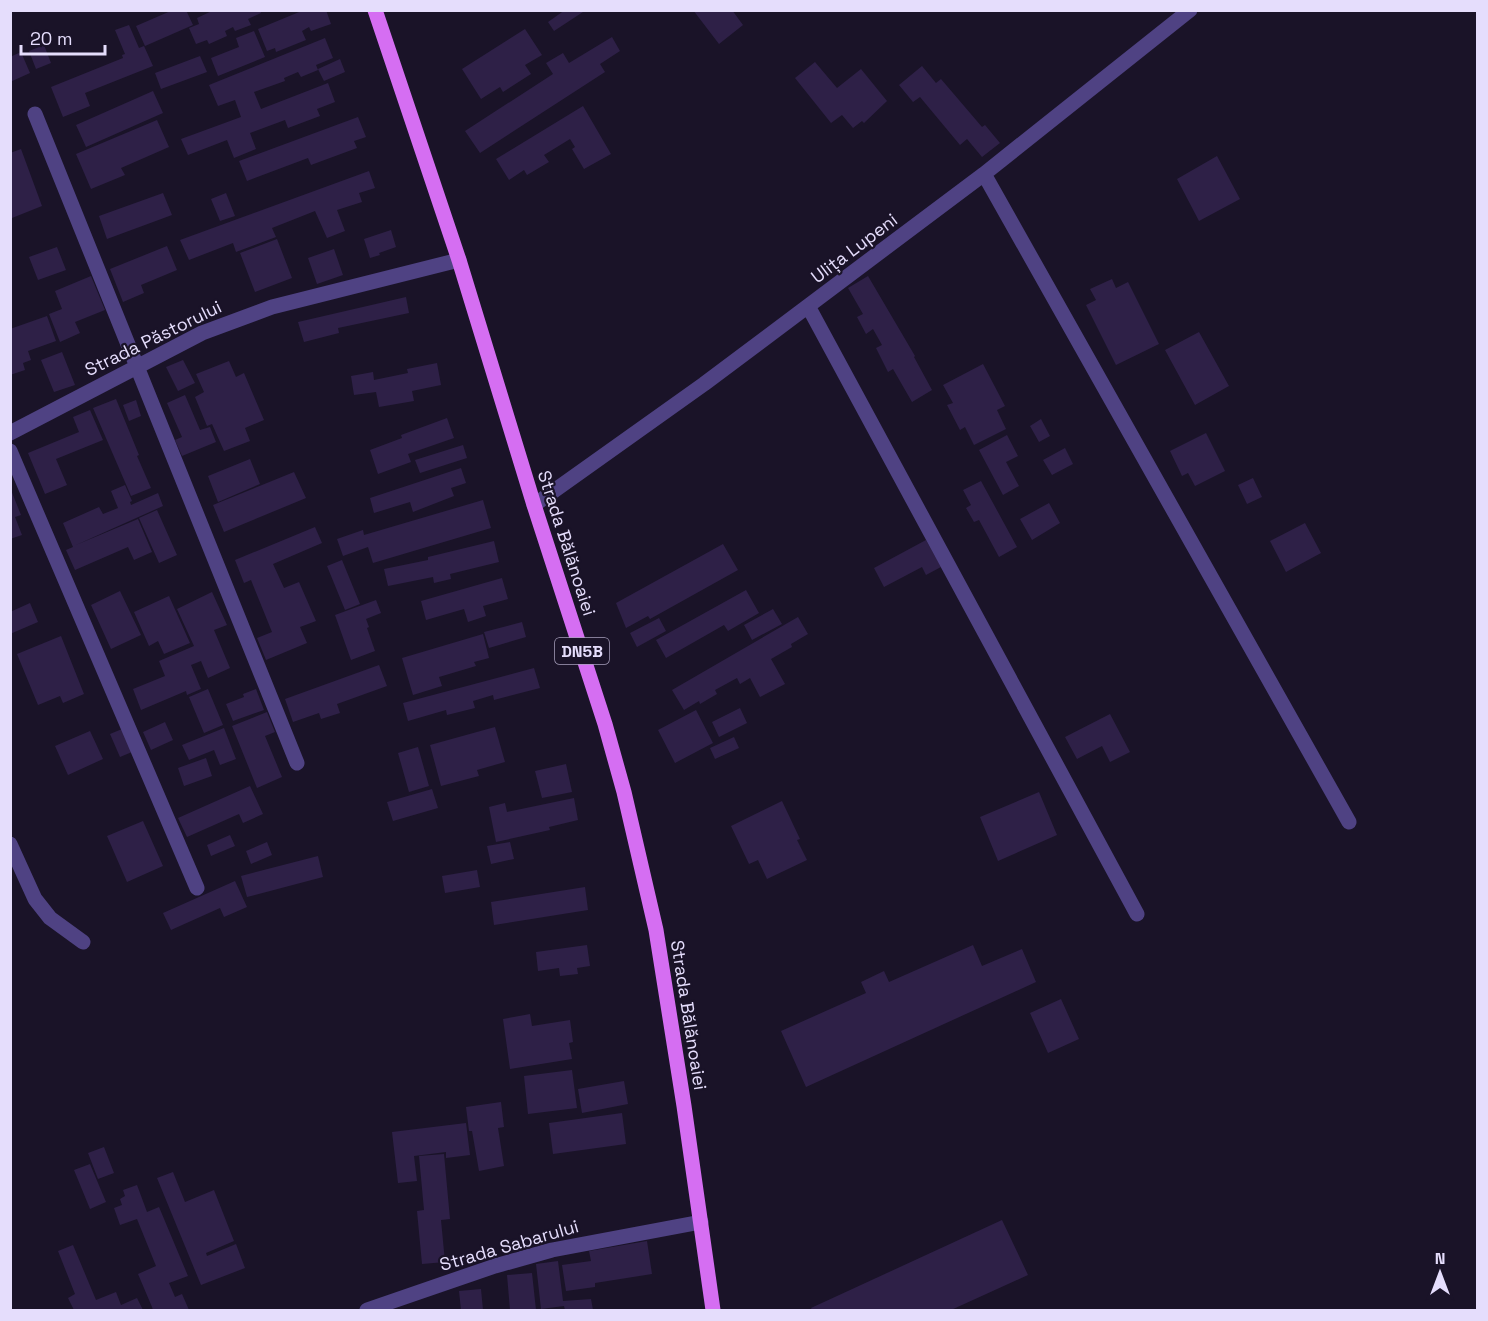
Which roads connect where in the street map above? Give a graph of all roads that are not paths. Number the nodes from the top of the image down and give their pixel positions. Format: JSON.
{"nodes":[{"id":1,"x":375,"y":10,"type":"edge"},
{"id":2,"x":1190,"y":10,"type":"edge"},
{"id":3,"x":35,"y":114,"type":"dead end"},
{"id":4,"x":984,"y":174,"type":"junction"},
{"id":5,"x":459,"y":260,"type":"junction"},
{"id":6,"x":808,"y":306,"type":"junction"},
{"id":7,"x":136,"y":366,"type":"junction"},
{"id":8,"x":10,"y":433,"type":"edge"},
{"id":9,"x":10,"y":451,"type":"edge"},
{"id":10,"x":534,"y":505,"type":"junction"},
{"id":11,"x":297,"y":763,"type":"dead end"},
{"id":12,"x":1349,"y":822,"type":"dead end"},
{"id":13,"x":10,"y":844,"type":"edge"},
{"id":14,"x":196,"y":888,"type":"dead end"},
{"id":15,"x":1137,"y":914,"type":"dead end"},
{"id":16,"x":83,"y":942,"type":"dead end"},
{"id":17,"x":701,"y":1222,"type":"junction"},
{"id":18,"x":367,"y":1311,"type":"edge"},
{"id":19,"x":713,"y":1311,"type":"edge"}],
"edges":[{"from":1,"to":5,"type":"main road","name":"Strada Bălănoaiei","number":"DN5B"},
{"from":2,"to":4,"type":"street","name":"Ulița Lupeni"},
{"from":3,"to":7,"type":"street"},
{"from":4,"to":6,"type":"street","name":"Ulița Lupeni"},
{"from":4,"to":12,"type":"street"},
{"from":5,"to":7,"type":"street","name":"Strada Păstorului"},
{"from":5,"to":10,"type":"main road","name":"Strada Bălănoaiei","number":"DN5B"},
{"from":6,"to":10,"type":"street","name":"Ulița Lupeni"},
{"from":6,"to":15,"type":"street"},
{"from":7,"to":8,"type":"street","name":"Strada Păstorului"},
{"from":7,"to":11,"type":"street"},
{"from":9,"to":14,"type":"street"},
{"from":10,"to":17,"type":"main road","name":"Strada Bălănoaiei","number":"DN5B"},
{"from":13,"to":16,"type":"street"},
{"from":17,"to":18,"type":"street","name":"Strada Sabarului"},
{"from":17,"to":19,"type":"main road","name":"Strada Bălănoaiei","number":"DN5B"}]}
